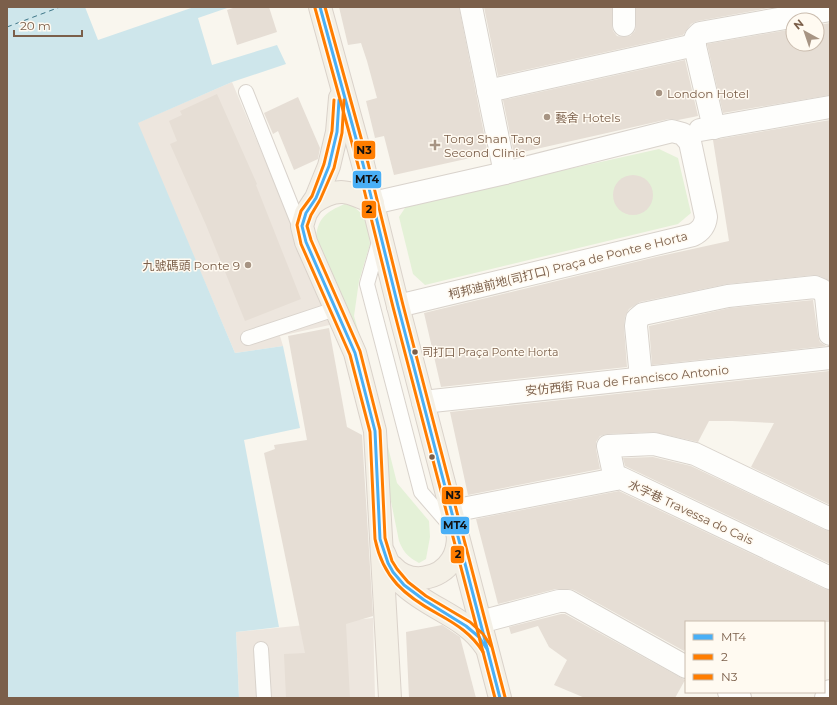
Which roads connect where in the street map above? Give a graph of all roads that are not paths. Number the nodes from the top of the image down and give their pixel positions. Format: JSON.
{"nodes":[{"id":1,"x":320,"y":7,"type":"edge"},
{"id":2,"x":471,"y":7,"type":"edge"},
{"id":3,"x":830,"y":10,"type":"edge"},
{"id":4,"x":695,"y":45,"type":"junction"},
{"id":5,"x":336,"y":62,"type":"junction"},
{"id":6,"x":488,"y":91,"type":"junction"},
{"id":7,"x":246,"y":92,"type":"dead end"},
{"id":8,"x":830,"y":107,"type":"edge"},
{"id":9,"x":714,"y":128,"type":"junction"},
{"id":10,"x":683,"y":134,"type":"junction"},
{"id":11,"x":505,"y":173,"type":"junction"},
{"id":12,"x":313,"y":203,"type":"junction"},
{"id":13,"x":373,"y":203,"type":"junction"},
{"id":14,"x":381,"y":234,"type":"junction"},
{"id":15,"x":306,"y":242,"type":"junction"},
{"id":16,"x":398,"y":306,"type":"junction"},
{"id":17,"x":335,"y":309,"type":"junction"},
{"id":18,"x":830,"y":334,"type":"edge"},
{"id":19,"x":248,"y":338,"type":"dead end"},
{"id":20,"x":830,"y":358,"type":"edge"},
{"id":21,"x":641,"y":378,"type":"junction"},
{"id":22,"x":423,"y":402,"type":"junction"},
{"id":23,"x":614,"y":479,"type":"junction"},
{"id":24,"x":452,"y":511,"type":"junction"},
{"id":25,"x":830,"y":519,"type":"edge"},
{"id":26,"x":458,"y":536,"type":"junction"},
{"id":27,"x":380,"y":539,"type":"junction"},
{"id":28,"x":387,"y":560,"type":"junction"},
{"id":29,"x":830,"y":578,"type":"edge"},
{"id":30,"x":480,"y":622,"type":"junction"},
{"id":31,"x":261,"y":649,"type":"dead end"},
{"id":32,"x":487,"y":649,"type":"junction"},
{"id":33,"x":685,"y":666,"type":"edge"},
{"id":34,"x":830,"y":691,"type":"edge"},
{"id":35,"x":731,"y":693,"type":"edge"},
{"id":36,"x":264,"y":698,"type":"edge"},
{"id":37,"x":390,"y":698,"type":"edge"},
{"id":38,"x":500,"y":698,"type":"edge"},
{"id":39,"x":740,"y":698,"type":"edge"},
{"id":40,"x":826,"y":698,"type":"edge"}],
"edges":[{"from":1,"to":5,"type":"main road"},
{"from":2,"to":6,"type":"street"},
{"from":3,"to":4,"type":"street"},
{"from":4,"to":6,"type":"street"},
{"from":4,"to":9,"type":"street"},
{"from":5,"to":12,"type":"main road"},
{"from":5,"to":13,"type":"main road"},
{"from":6,"to":11,"type":"street"},
{"from":7,"to":15,"type":"lane"},
{"from":8,"to":9,"type":"street"},
{"from":9,"to":10,"type":"street"},
{"from":10,"to":11,"type":"street"},
{"from":10,"to":16,"type":"street","name":"柯邦迪前地(司打口) Praça de Ponte e Horta"},
{"from":11,"to":13,"type":"street"},
{"from":12,"to":13,"type":"main road"},
{"from":12,"to":15,"type":"main road"},
{"from":13,"to":14,"type":"main road"},
{"from":14,"to":16,"type":"main road"},
{"from":14,"to":26,"type":"lane"},
{"from":15,"to":17,"type":"main road"},
{"from":16,"to":22,"type":"main road"},
{"from":17,"to":19,"type":"lane"},
{"from":17,"to":27,"type":"main road"},
{"from":18,"to":21,"type":"street"},
{"from":20,"to":21,"type":"street","name":"安仿西街 Rua de Francisco Antonio"},
{"from":21,"to":22,"type":"street","name":"安仿西街 Rua de Francisco Antonio"},
{"from":22,"to":24,"type":"main road"},
{"from":23,"to":24,"type":"street","name":"水字巷 Travessa do Cais"},
{"from":23,"to":25,"type":"street"},
{"from":23,"to":29,"type":"street","name":"水字巷 Travessa do Cais"},
{"from":24,"to":26,"type":"main road"},
{"from":26,"to":28,"type":"main road"},
{"from":26,"to":30,"type":"main road"},
{"from":27,"to":28,"type":"main road"},
{"from":27,"to":37,"type":"main road"},
{"from":28,"to":32,"type":"main road"},
{"from":30,"to":32,"type":"main road"},
{"from":30,"to":33,"type":"street"},
{"from":31,"to":36,"type":"lane"},
{"from":32,"to":38,"type":"main road"},
{"from":34,"to":40,"type":"street"},
{"from":35,"to":39,"type":"street"}]}
